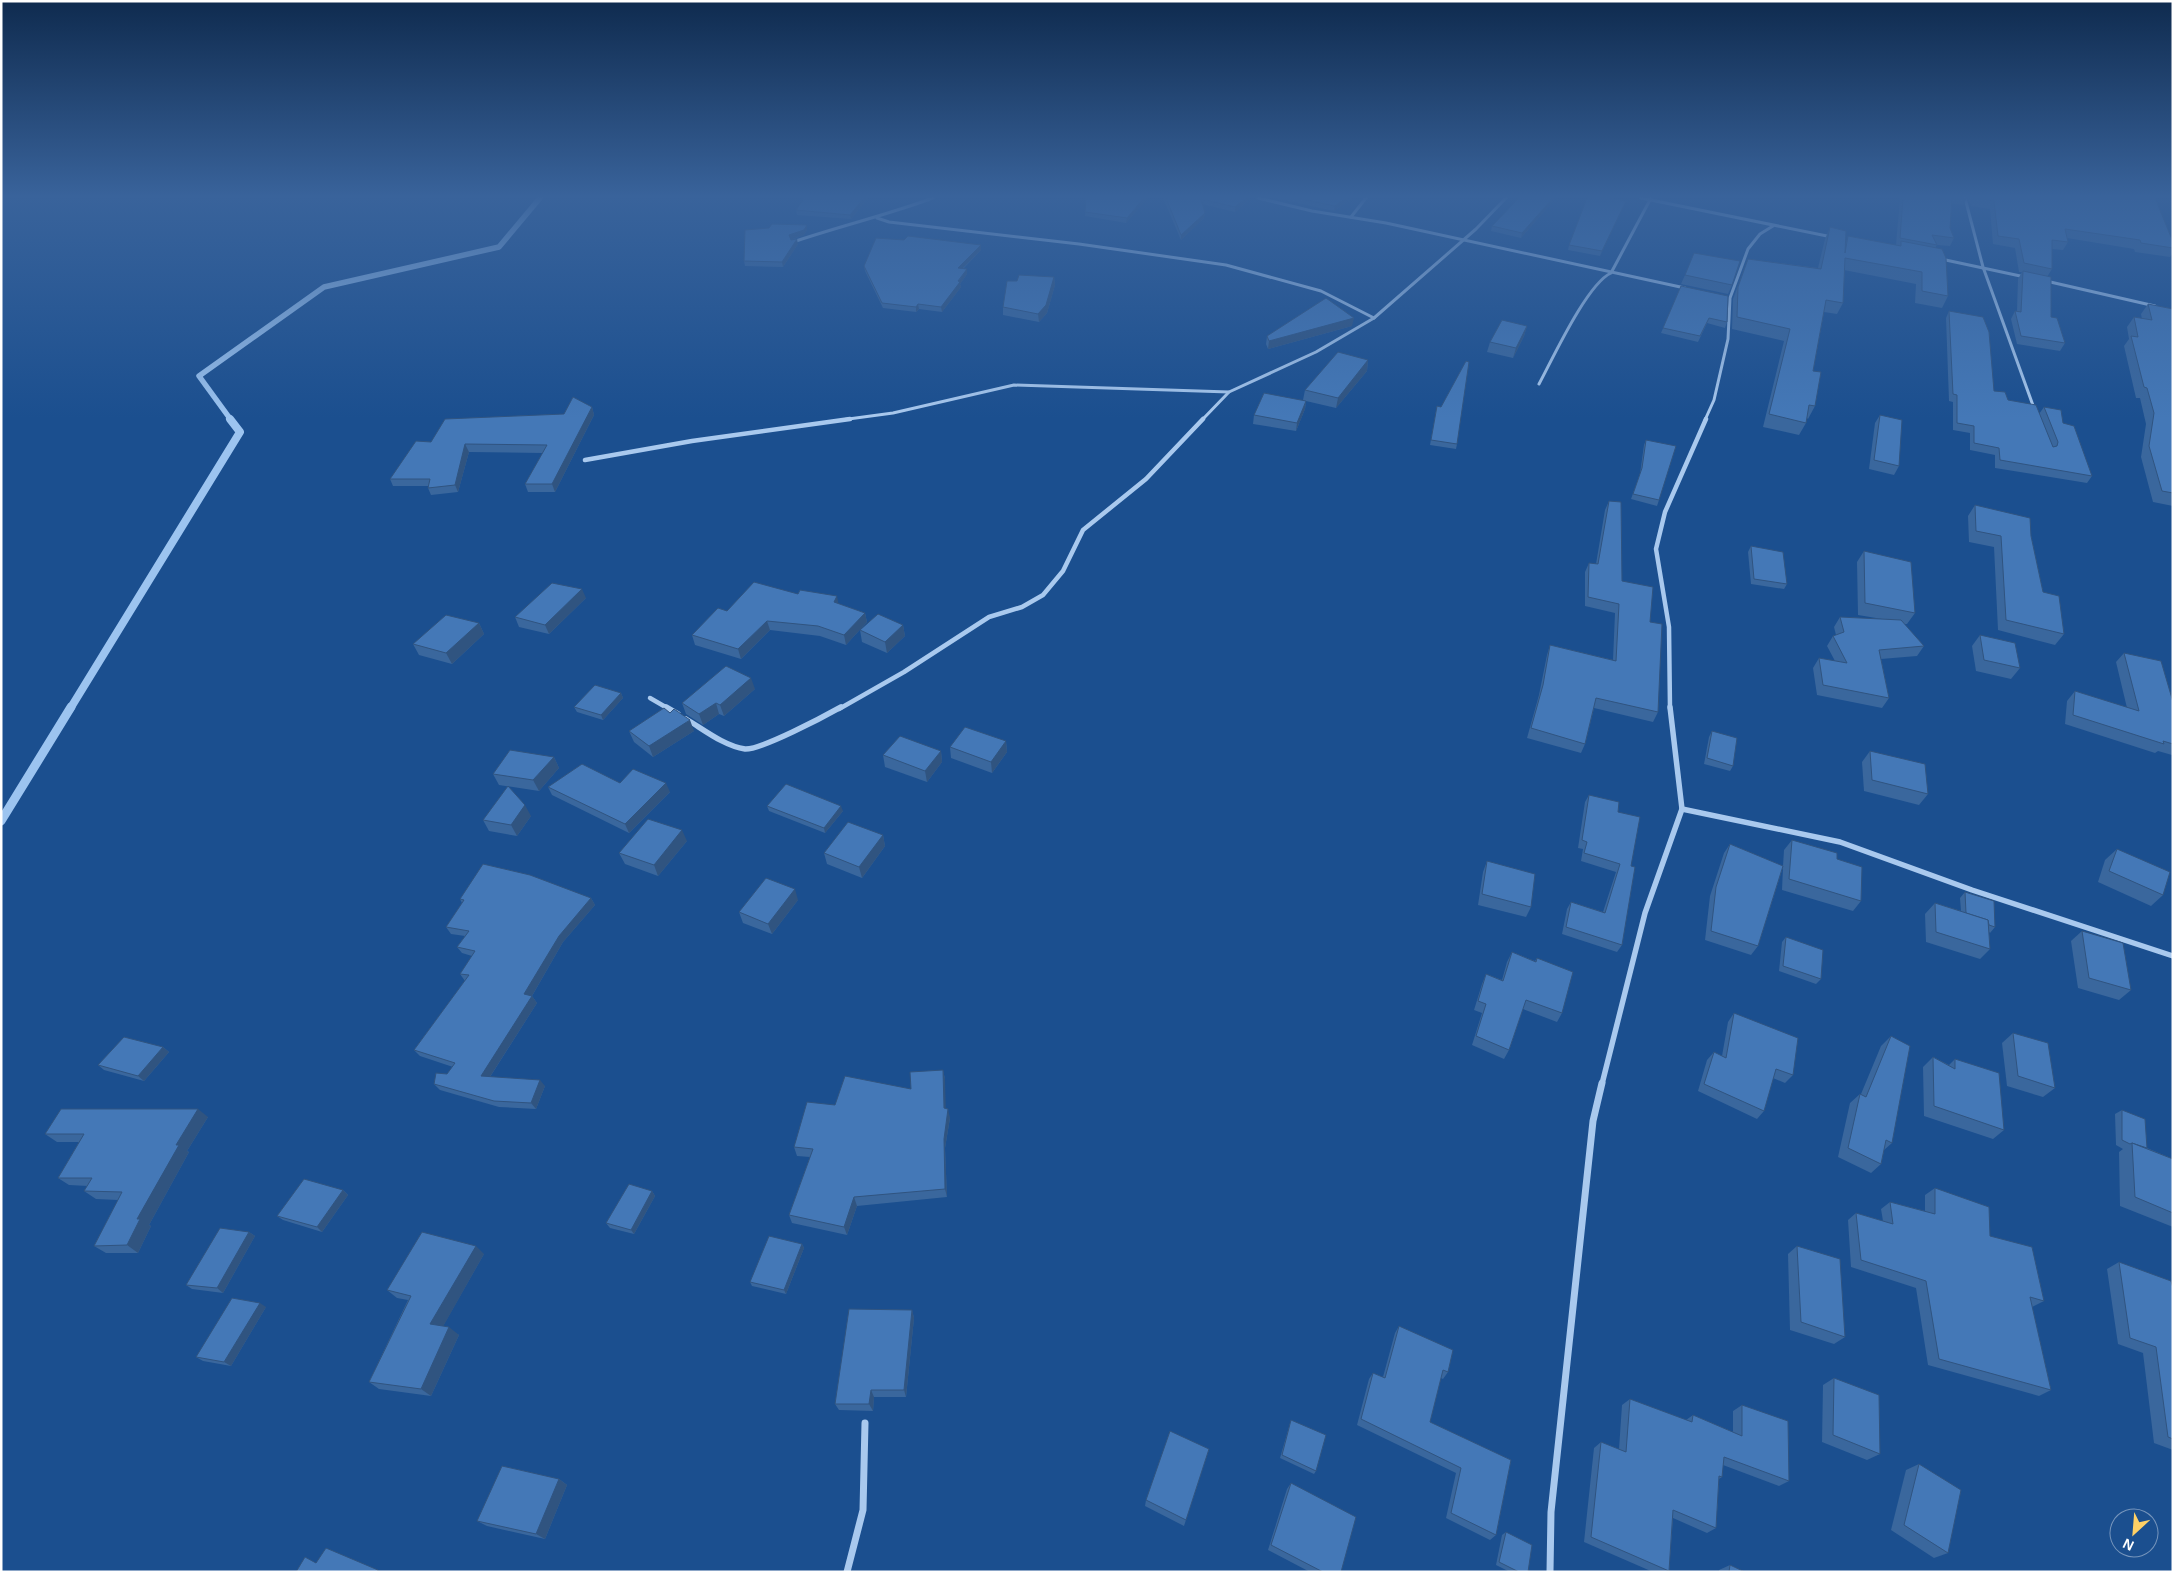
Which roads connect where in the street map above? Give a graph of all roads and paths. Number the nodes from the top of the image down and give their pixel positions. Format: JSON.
{"nodes":[{"id":1,"x":1249,"y":271,"type":"edge"},
{"id":2,"x":1427,"y":271,"type":"edge"},
{"id":3,"x":1604,"y":271,"type":"edge"},
{"id":4,"x":1740,"y":271,"type":"edge"},
{"id":5,"x":1986,"y":271,"type":"edge"},
{"id":6,"x":2003,"y":271,"type":"edge"},
{"id":7,"x":1611,"y":273,"type":"junction"},
{"id":8,"x":2031,"y":278,"type":"edge"},
{"id":9,"x":2040,"y":280,"type":"edge"},
{"id":10,"x":1693,"y":290,"type":"edge"},
{"id":11,"x":1721,"y":296,"type":"edge"},
{"id":12,"x":1730,"y":298,"type":"junction"},
{"id":13,"x":2163,"y":308,"type":"edge"},
{"id":14,"x":1374,"y":318,"type":"junction"},
{"id":15,"x":1539,"y":384,"type":"dead end"},
{"id":16,"x":1229,"y":392,"type":"junction"},
{"id":17,"x":2036,"y":414,"type":"edge"},
{"id":18,"x":585,"y":460,"type":"dead end"},
{"id":19,"x":650,"y":698,"type":"dead end"},
{"id":20,"x":1682,"y":810,"type":"junction"},
{"id":21,"x":2173,"y":956,"type":"edge"},
{"id":22,"x":865,"y":1423,"type":"dead end"},
{"id":23,"x":847,"y":1572,"type":"edge"},
{"id":24,"x":1550,"y":1572,"type":"edge"}],
"edges":[{"from":1,"to":14,"type":"street"},
{"from":2,"to":14,"type":"street"},
{"from":3,"to":7,"type":"street"},
{"from":4,"to":12,"type":"street"},
{"from":5,"to":17,"type":"street"},
{"from":6,"to":8,"type":"street"},
{"from":7,"to":10,"type":"street"},
{"from":7,"to":15,"type":"street"},
{"from":9,"to":13,"type":"street"},
{"from":11,"to":12,"type":"street"},
{"from":12,"to":20,"type":"street"},
{"from":14,"to":16,"type":"street"},
{"from":16,"to":18,"type":"street"},
{"from":16,"to":19,"type":"street"},
{"from":20,"to":21,"type":"street"},
{"from":20,"to":24,"type":"street"},
{"from":22,"to":23,"type":"street"}]}
